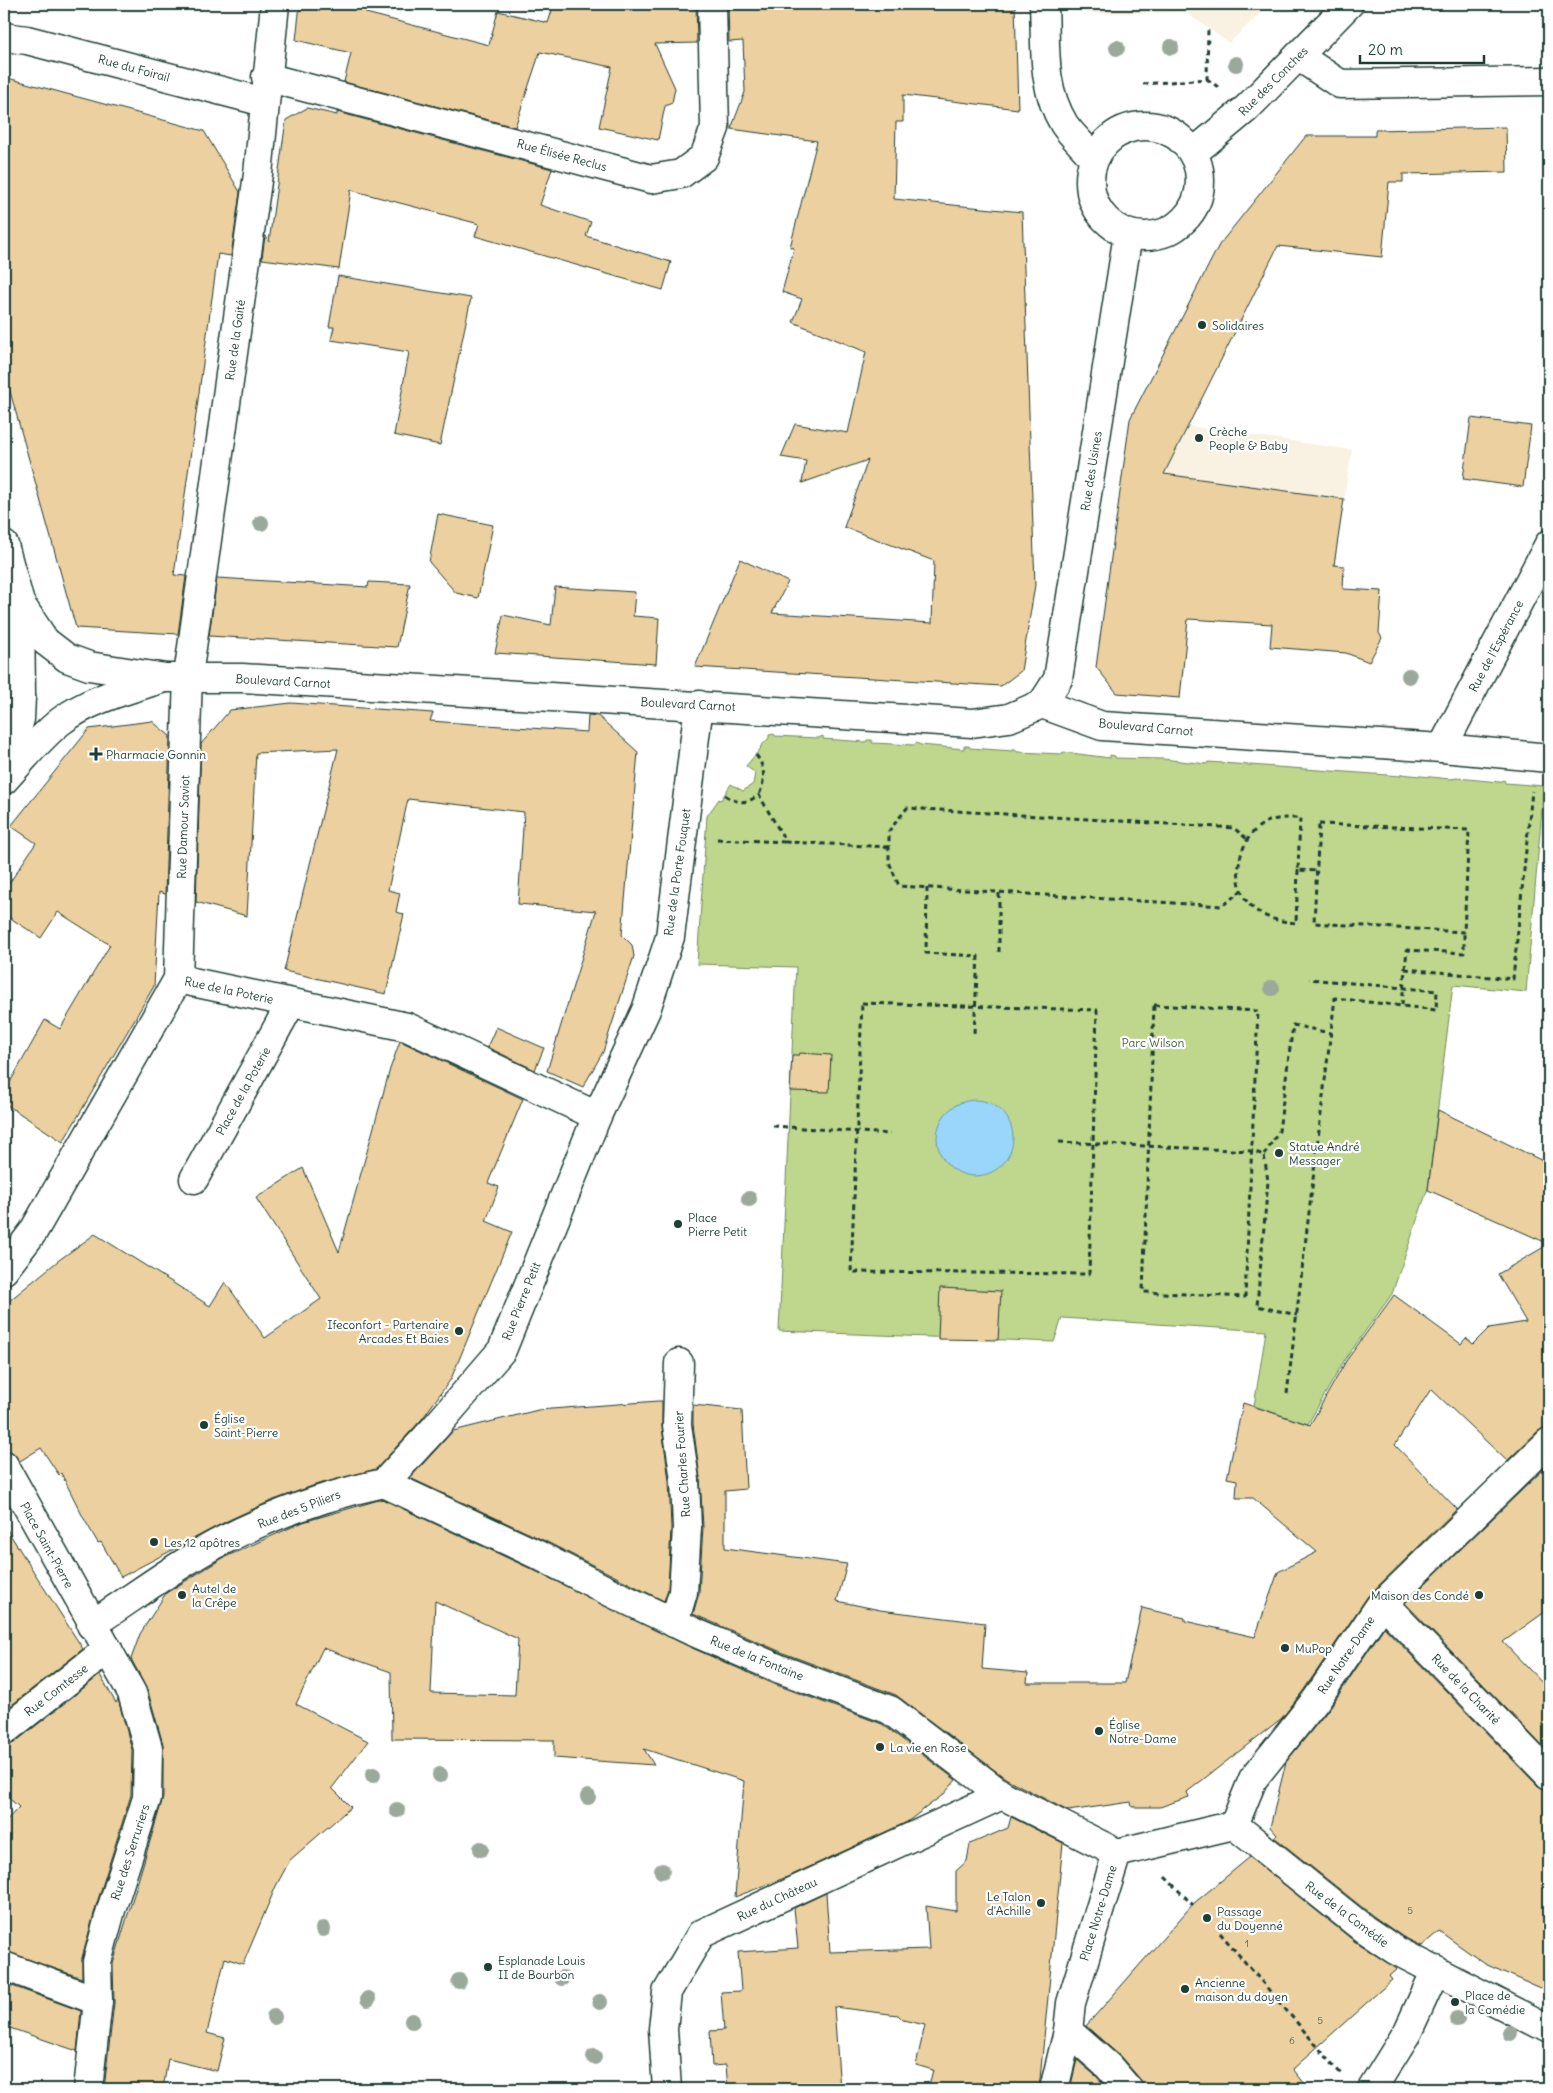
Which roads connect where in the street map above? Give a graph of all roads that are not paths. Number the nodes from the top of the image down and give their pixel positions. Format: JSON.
{"nodes":[{"id":1,"x":274,"y":4,"type":"edge"},
{"id":2,"x":712,"y":4,"type":"edge"},
{"id":3,"x":1044,"y":4,"type":"edge"},
{"id":4,"x":1349,"y":4,"type":"edge"},
{"id":5,"x":4,"y":37,"type":"edge"},
{"id":6,"x":1298,"y":56,"type":"junction"},
{"id":7,"x":1549,"y":81,"type":"edge"},
{"id":8,"x":265,"y":90,"type":"junction"},
{"id":9,"x":1193,"y":153,"type":"junction"},
{"id":10,"x":1094,"y":159,"type":"junction"},
{"id":11,"x":1128,"y":234,"type":"junction"},
{"id":12,"x":4,"y":544,"type":"edge"},
{"id":13,"x":1549,"y":544,"type":"edge"},
{"id":14,"x":20,"y":603,"type":"junction"},
{"id":15,"x":4,"y":667,"type":"edge"},
{"id":16,"x":177,"y":677,"type":"junction"},
{"id":17,"x":21,"y":697,"type":"junction"},
{"id":18,"x":1042,"y":704,"type":"junction"},
{"id":19,"x":700,"y":705,"type":"junction"},
{"id":20,"x":1442,"y":748,"type":"junction"},
{"id":21,"x":1549,"y":758,"type":"edge"},
{"id":22,"x":4,"y":773,"type":"edge"},
{"id":23,"x":4,"y":780,"type":"edge"},
{"id":24,"x":178,"y":979,"type":"junction"},
{"id":25,"x":291,"y":1003,"type":"junction"},
{"id":26,"x":597,"y":1116,"type":"junction"},
{"id":27,"x":194,"y":1179,"type":"dead end"},
{"id":28,"x":4,"y":1270,"type":"edge"},
{"id":29,"x":679,"y":1363,"type":"dead end"},
{"id":30,"x":1549,"y":1442,"type":"edge"},
{"id":31,"x":4,"y":1465,"type":"edge"},
{"id":32,"x":384,"y":1483,"type":"junction"},
{"id":33,"x":1383,"y":1603,"type":"junction"},
{"id":34,"x":674,"y":1623,"type":"junction"},
{"id":35,"x":91,"y":1625,"type":"junction"},
{"id":36,"x":108,"y":1649,"type":"junction"},
{"id":37,"x":4,"y":1731,"type":"edge"},
{"id":38,"x":1549,"y":1774,"type":"edge"},
{"id":39,"x":1002,"y":1794,"type":"junction"},
{"id":40,"x":1234,"y":1825,"type":"junction"},
{"id":41,"x":1116,"y":1853,"type":"junction"},
{"id":42,"x":4,"y":1966,"type":"edge"},
{"id":43,"x":1436,"y":1970,"type":"junction"},
{"id":44,"x":98,"y":2000,"type":"junction"},
{"id":45,"x":1549,"y":2029,"type":"edge"},
{"id":46,"x":1068,"y":2031,"type":"junction"},
{"id":47,"x":88,"y":2089,"type":"edge"},
{"id":48,"x":667,"y":2089,"type":"edge"},
{"id":49,"x":1054,"y":2089,"type":"edge"},
{"id":50,"x":1128,"y":2089,"type":"edge"},
{"id":51,"x":1372,"y":2089,"type":"edge"}],
"edges":[{"from":1,"to":8,"type":"street","name":"Rue de la Gaité"},
{"from":2,"to":8,"type":"street","name":"Rue Élisée Reclus"},
{"from":3,"to":10,"type":"street"},
{"from":4,"to":6,"type":"street","name":"Rue des Conches"},
{"from":5,"to":8,"type":"street","name":"Rue du Foirail"},
{"from":6,"to":7,"type":"street"},
{"from":6,"to":9,"type":"street","name":"Rue des Conches"},
{"from":8,"to":16,"type":"street","name":"Rue de la Gaité"},
{"from":9,"to":10,"type":"street"},
{"from":9,"to":11,"type":"street"},
{"from":10,"to":11,"type":"street"},
{"from":11,"to":18,"type":"street","name":"Rue des Usines"},
{"from":12,"to":14,"type":"street"},
{"from":13,"to":20,"type":"street","name":"Rue de l'Espérance"},
{"from":14,"to":16,"type":"street","name":"Boulevard Carnot"},
{"from":14,"to":17,"type":"street"},
{"from":15,"to":17,"type":"street"},
{"from":16,"to":19,"type":"street","name":"Boulevard Carnot"},
{"from":16,"to":23,"type":"street"},
{"from":16,"to":24,"type":"street","name":"Rue Damour Saviot"},
{"from":17,"to":22,"type":"street"},
{"from":18,"to":19,"type":"street","name":"Boulevard Carnot"},
{"from":18,"to":20,"type":"street","name":"Boulevard Carnot"},
{"from":19,"to":26,"type":"street","name":"Rue de la Porte Fouquet"},
{"from":20,"to":21,"type":"street","name":"Boulevard Carnot"},
{"from":24,"to":25,"type":"street","name":"Rue de la Poterie"},
{"from":24,"to":28,"type":"street","name":"Rue de la Poterie"},
{"from":25,"to":26,"type":"street","name":"Rue de la Poterie"},
{"from":25,"to":27,"type":"street","name":"Place de la Poterie"},
{"from":26,"to":32,"type":"street","name":"Rue Pierre Petit"},
{"from":29,"to":34,"type":"street","name":"Rue Charles Fourier"},
{"from":30,"to":33,"type":"street","name":"Rue Notre-Dame"},
{"from":31,"to":35,"type":"street","name":"Place Saint-Pierre"},
{"from":32,"to":34,"type":"street","name":"Rue de la Fontaine"},
{"from":32,"to":35,"type":"street","name":"Rue des 5 Piliers"},
{"from":33,"to":38,"type":"street","name":"Rue de la Charité"},
{"from":33,"to":40,"type":"street","name":"Rue Notre-Dame"},
{"from":34,"to":39,"type":"street","name":"Rue de la Fontaine"},
{"from":35,"to":36,"type":"street","name":"Rue des Serruriers"},
{"from":36,"to":37,"type":"street","name":"Rue Comtesse"},
{"from":36,"to":44,"type":"street","name":"Rue des Serruriers"},
{"from":39,"to":41,"type":"street","name":"Rue de la Fontaine"},
{"from":39,"to":48,"type":"street","name":"Rue du Château"},
{"from":40,"to":41,"type":"street","name":"Place Notre-Dame"},
{"from":40,"to":43,"type":"street","name":"Rue de la Comédie"},
{"from":41,"to":46,"type":"street","name":"Place Notre-Dame"},
{"from":42,"to":44,"type":"street"},
{"from":43,"to":45,"type":"street","name":"Rue de la Comédie"},
{"from":43,"to":51,"type":"street"},
{"from":44,"to":47,"type":"street","name":"Rue des Serruriers"},
{"from":46,"to":49,"type":"street","name":"Place Notre-Dame"},
{"from":46,"to":50,"type":"street"}]}
